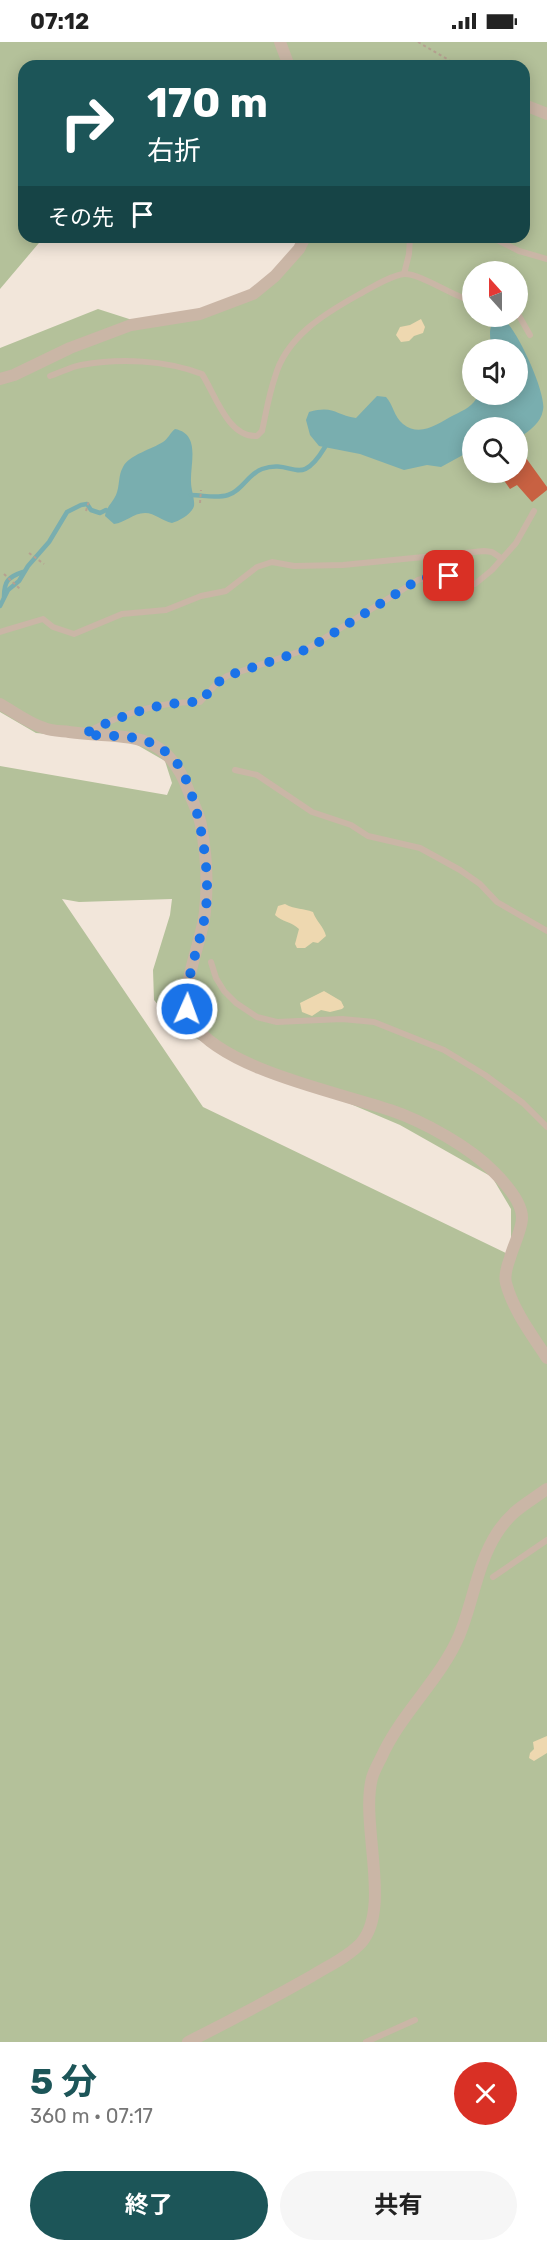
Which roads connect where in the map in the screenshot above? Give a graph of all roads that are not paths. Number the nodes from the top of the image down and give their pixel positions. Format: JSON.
{"nodes":[{"id":1,"x":280,"y":42,"type":"edge"},
{"id":2,"x":287,"y":60,"type":"edge"},
{"id":3,"x":530,"y":107,"type":"edge"},
{"id":4,"x":547,"y":114,"type":"edge"},
{"id":5,"x":302,"y":243,"type":"edge"},
{"id":6,"x":409,"y":243,"type":"edge"},
{"id":7,"x":503,"y":243,"type":"edge"},
{"id":8,"x":547,"y":259,"type":"edge"},
{"id":9,"x":404,"y":274,"type":"junction"},
{"id":10,"x":462,"y":298,"type":"edge"},
{"id":11,"x":525,"y":327,"type":"edge"},
{"id":12,"x":530,"y":335,"type":"dead end"},
{"id":13,"x":50,"y":376,"type":"dead end"},
{"id":14,"x":0,"y":380,"type":"edge"},
{"id":15,"x":534,"y":511,"type":"dead end"},
{"id":16,"x":501,"y":558,"type":"junction"},
{"id":17,"x":0,"y":632,"type":"edge"},
{"id":18,"x":0,"y":704,"type":"edge"},
{"id":19,"x":84,"y":734,"type":"junction"},
{"id":20,"x":235,"y":770,"type":"dead end"},
{"id":21,"x":547,"y":931,"type":"edge"},
{"id":22,"x":211,"y":962,"type":"dead end"},
{"id":23,"x":547,"y":1127,"type":"edge"},
{"id":24,"x":547,"y":1358,"type":"edge"},
{"id":25,"x":547,"y":1489,"type":"edge"},
{"id":26,"x":547,"y":1540,"type":"edge"},
{"id":27,"x":493,"y":1577,"type":"dead end"},
{"id":28,"x":415,"y":2020,"type":"dead end"},
{"id":29,"x":188,"y":2042,"type":"edge"},
{"id":30,"x":366,"y":2042,"type":"edge"}],
"edges":[{"from":1,"to":2,"type":"street"},
{"from":3,"to":4,"type":"street"},
{"from":5,"to":14,"type":"street"},
{"from":6,"to":9,"type":"lane"},
{"from":7,"to":8,"type":"lane"},
{"from":9,"to":10,"type":"lane"},
{"from":9,"to":13,"type":"lane"},
{"from":11,"to":12,"type":"lane"},
{"from":15,"to":16,"type":"lane"},
{"from":16,"to":17,"type":"lane"},
{"from":16,"to":19,"type":"lane"},
{"from":18,"to":19,"type":"street"},
{"from":19,"to":24,"type":"street"},
{"from":20,"to":21,"type":"lane"},
{"from":22,"to":23,"type":"lane"},
{"from":25,"to":29,"type":"street"},
{"from":26,"to":27,"type":"lane"},
{"from":28,"to":30,"type":"lane"}]}
